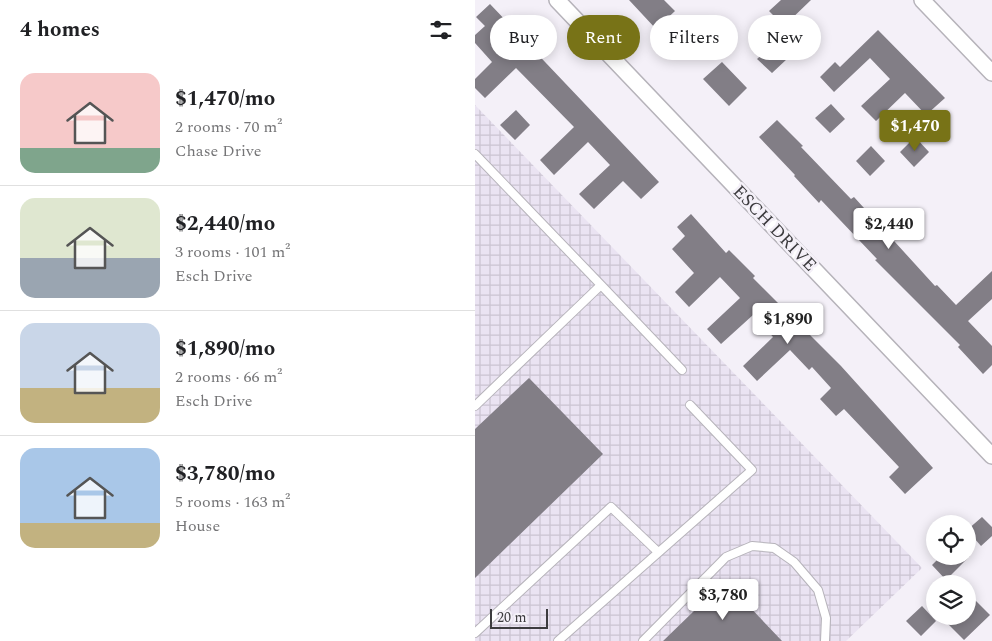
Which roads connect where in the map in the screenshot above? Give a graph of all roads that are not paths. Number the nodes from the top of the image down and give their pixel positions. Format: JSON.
{"nodes":[{"id":1,"x":557,"y":0,"type":"edge"},
{"id":2,"x":922,"y":0,"type":"edge"},
{"id":3,"x":992,"y":73,"type":"edge"},
{"id":4,"x":475,"y":154,"type":"edge"},
{"id":5,"x":601,"y":285,"type":"junction"},
{"id":6,"x":681,"y":370,"type":"dead end"},
{"id":7,"x":690,"y":405,"type":"dead end"},
{"id":8,"x":475,"y":406,"type":"edge"},
{"id":9,"x":992,"y":456,"type":"edge"},
{"id":10,"x":657,"y":552,"type":"junction"},
{"id":11,"x":475,"y":633,"type":"edge"},
{"id":12,"x":558,"y":641,"type":"edge"},
{"id":13,"x":643,"y":641,"type":"edge"},
{"id":14,"x":825,"y":641,"type":"edge"}],
"edges":[{"from":1,"to":9,"type":"street","name":"ESCH DRIVE"},
{"from":2,"to":3,"type":"street"},
{"from":4,"to":5,"type":"lane"},
{"from":5,"to":6,"type":"lane"},
{"from":5,"to":8,"type":"lane"},
{"from":7,"to":10,"type":"lane"},
{"from":10,"to":11,"type":"lane"},
{"from":10,"to":12,"type":"lane"},
{"from":13,"to":14,"type":"lane"}]}
